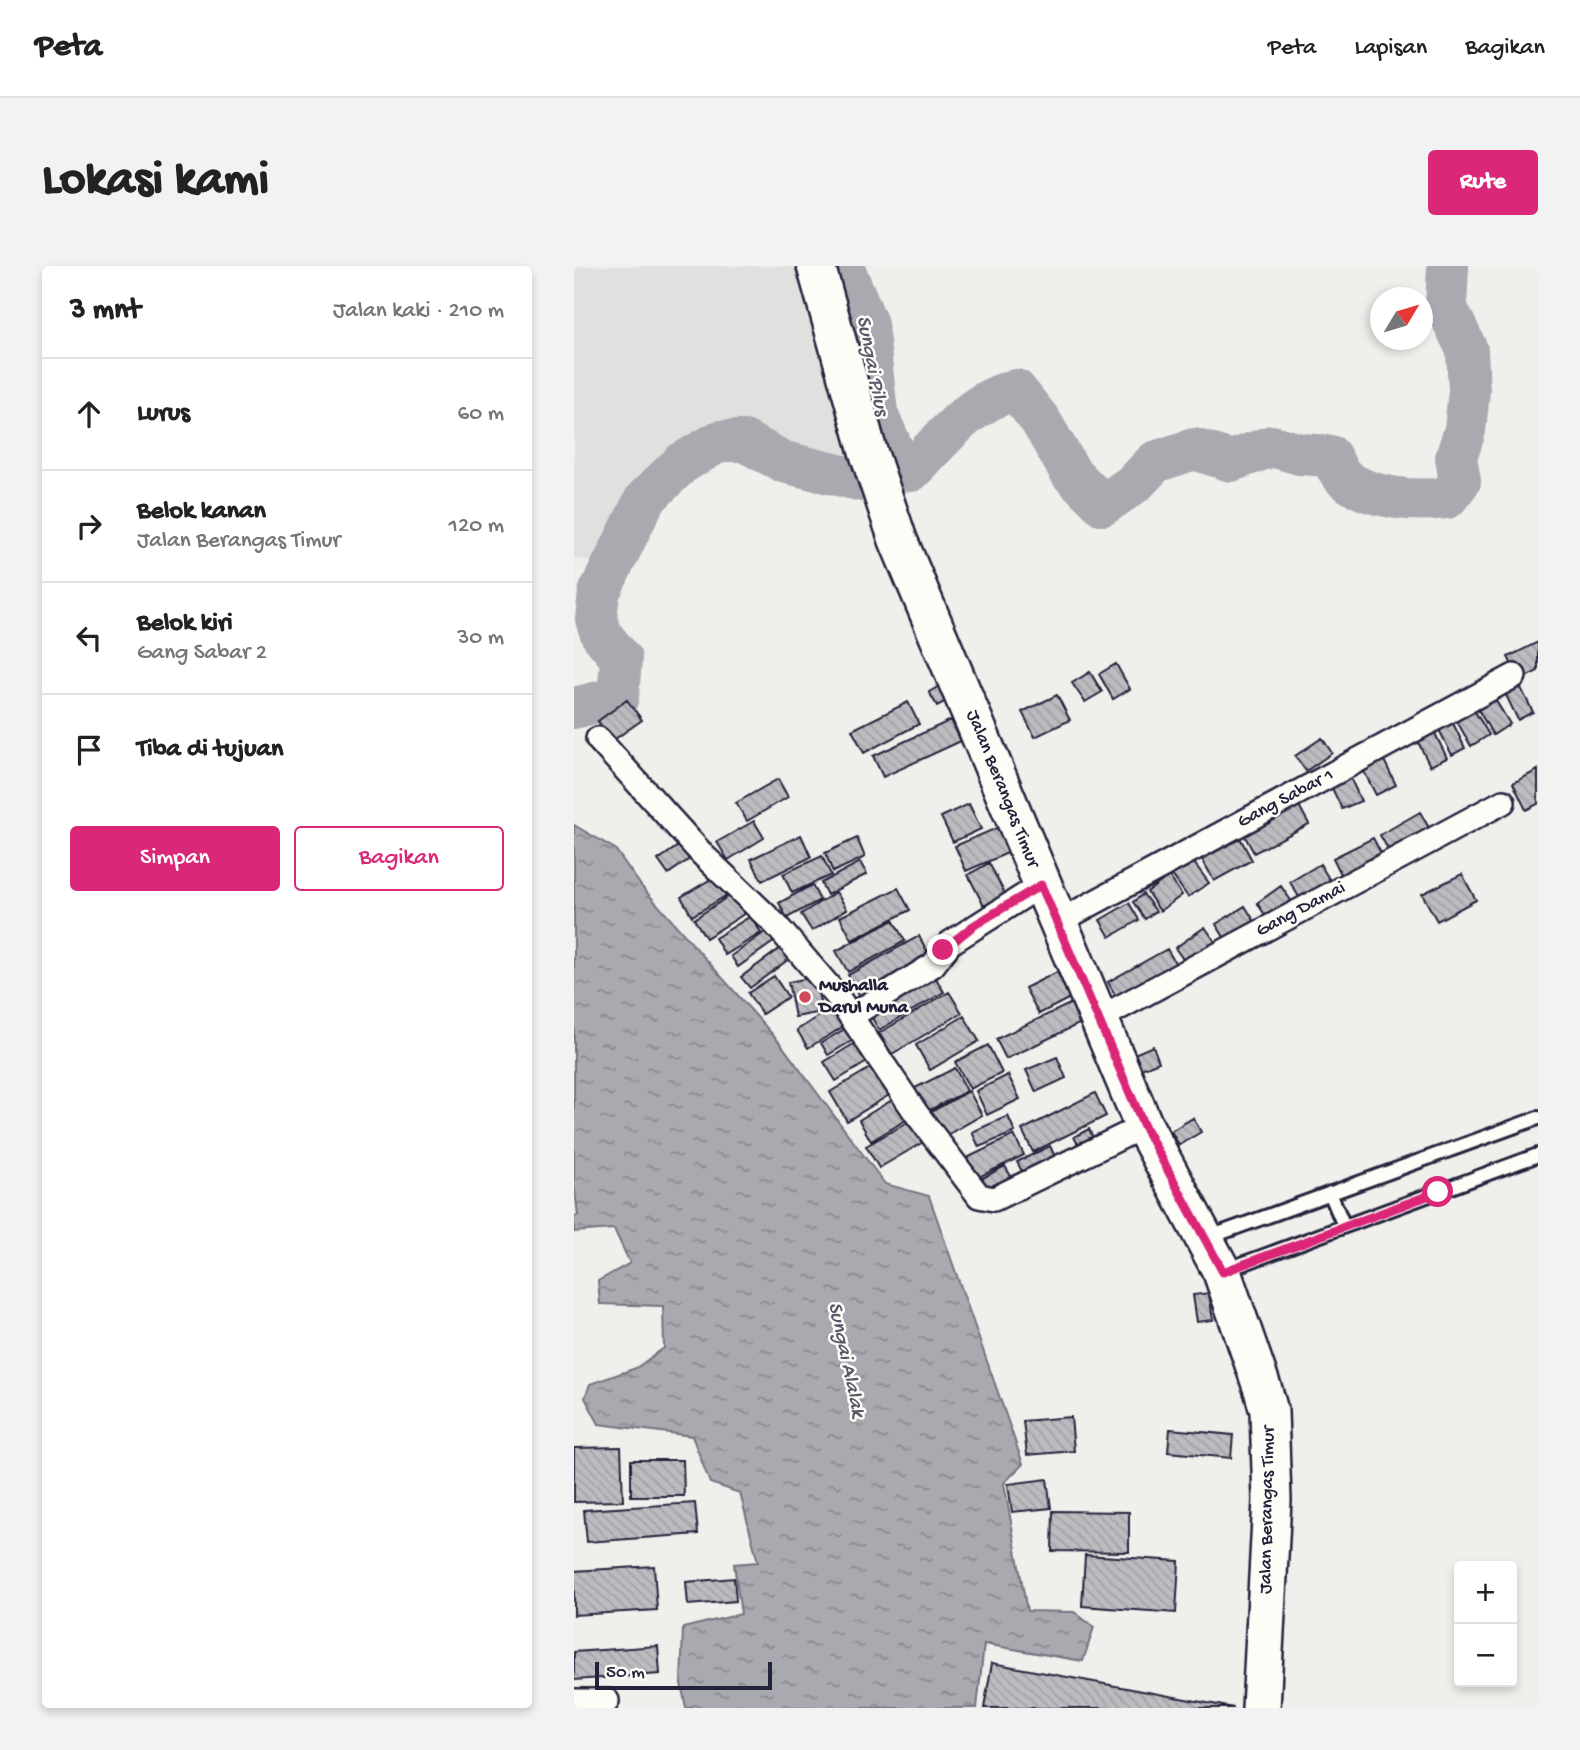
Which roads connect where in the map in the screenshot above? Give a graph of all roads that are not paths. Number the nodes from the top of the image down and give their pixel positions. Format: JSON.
{"nodes":[{"id":1,"x":816,"y":266,"type":"edge"},
{"id":2,"x":1514,"y":676,"type":"dead end"},
{"id":3,"x":598,"y":739,"type":"dead end"},
{"id":4,"x":1503,"y":802,"type":"dead end"},
{"id":5,"x":1041,"y":885,"type":"junction"},
{"id":6,"x":1058,"y":922,"type":"junction"},
{"id":7,"x":850,"y":1016,"type":"junction"},
{"id":8,"x":1100,"y":1018,"type":"junction"},
{"id":9,"x":1538,"y":1118,"type":"edge"},
{"id":10,"x":1144,"y":1126,"type":"junction"},
{"id":11,"x":1538,"y":1154,"type":"edge"},
{"id":12,"x":1330,"y":1194,"type":"junction"},
{"id":13,"x":1345,"y":1226,"type":"junction"},
{"id":14,"x":1207,"y":1238,"type":"junction"},
{"id":15,"x":1223,"y":1272,"type":"junction"},
{"id":16,"x":574,"y":1701,"type":"edge"},
{"id":17,"x":607,"y":1701,"type":"dead end"},
{"id":18,"x":1261,"y":1708,"type":"edge"}],
"edges":[{"from":1,"to":5,"type":"main road","name":"Jalan Berangas Timur"},
{"from":2,"to":6,"type":"street","name":"Gang Sabar 1"},
{"from":3,"to":7,"type":"street"},
{"from":4,"to":8,"type":"street","name":"Gang Damai"},
{"from":5,"to":6,"type":"main road","name":"Jalan Berangas Timur"},
{"from":5,"to":7,"type":"street"},
{"from":6,"to":8,"type":"main road","name":"Jalan Berangas Timur"},
{"from":7,"to":10,"type":"street"},
{"from":8,"to":10,"type":"main road","name":"Jalan Berangas Timur"},
{"from":9,"to":12,"type":"lane"},
{"from":10,"to":14,"type":"main road","name":"Jalan Berangas Timur"},
{"from":11,"to":13,"type":"lane"},
{"from":12,"to":13,"type":"lane"},
{"from":12,"to":14,"type":"lane"},
{"from":13,"to":15,"type":"lane"},
{"from":14,"to":15,"type":"main road","name":"Jalan Berangas Timur"},
{"from":15,"to":18,"type":"main road","name":"Jalan Berangas Timur"},
{"from":16,"to":17,"type":"street"}]}
